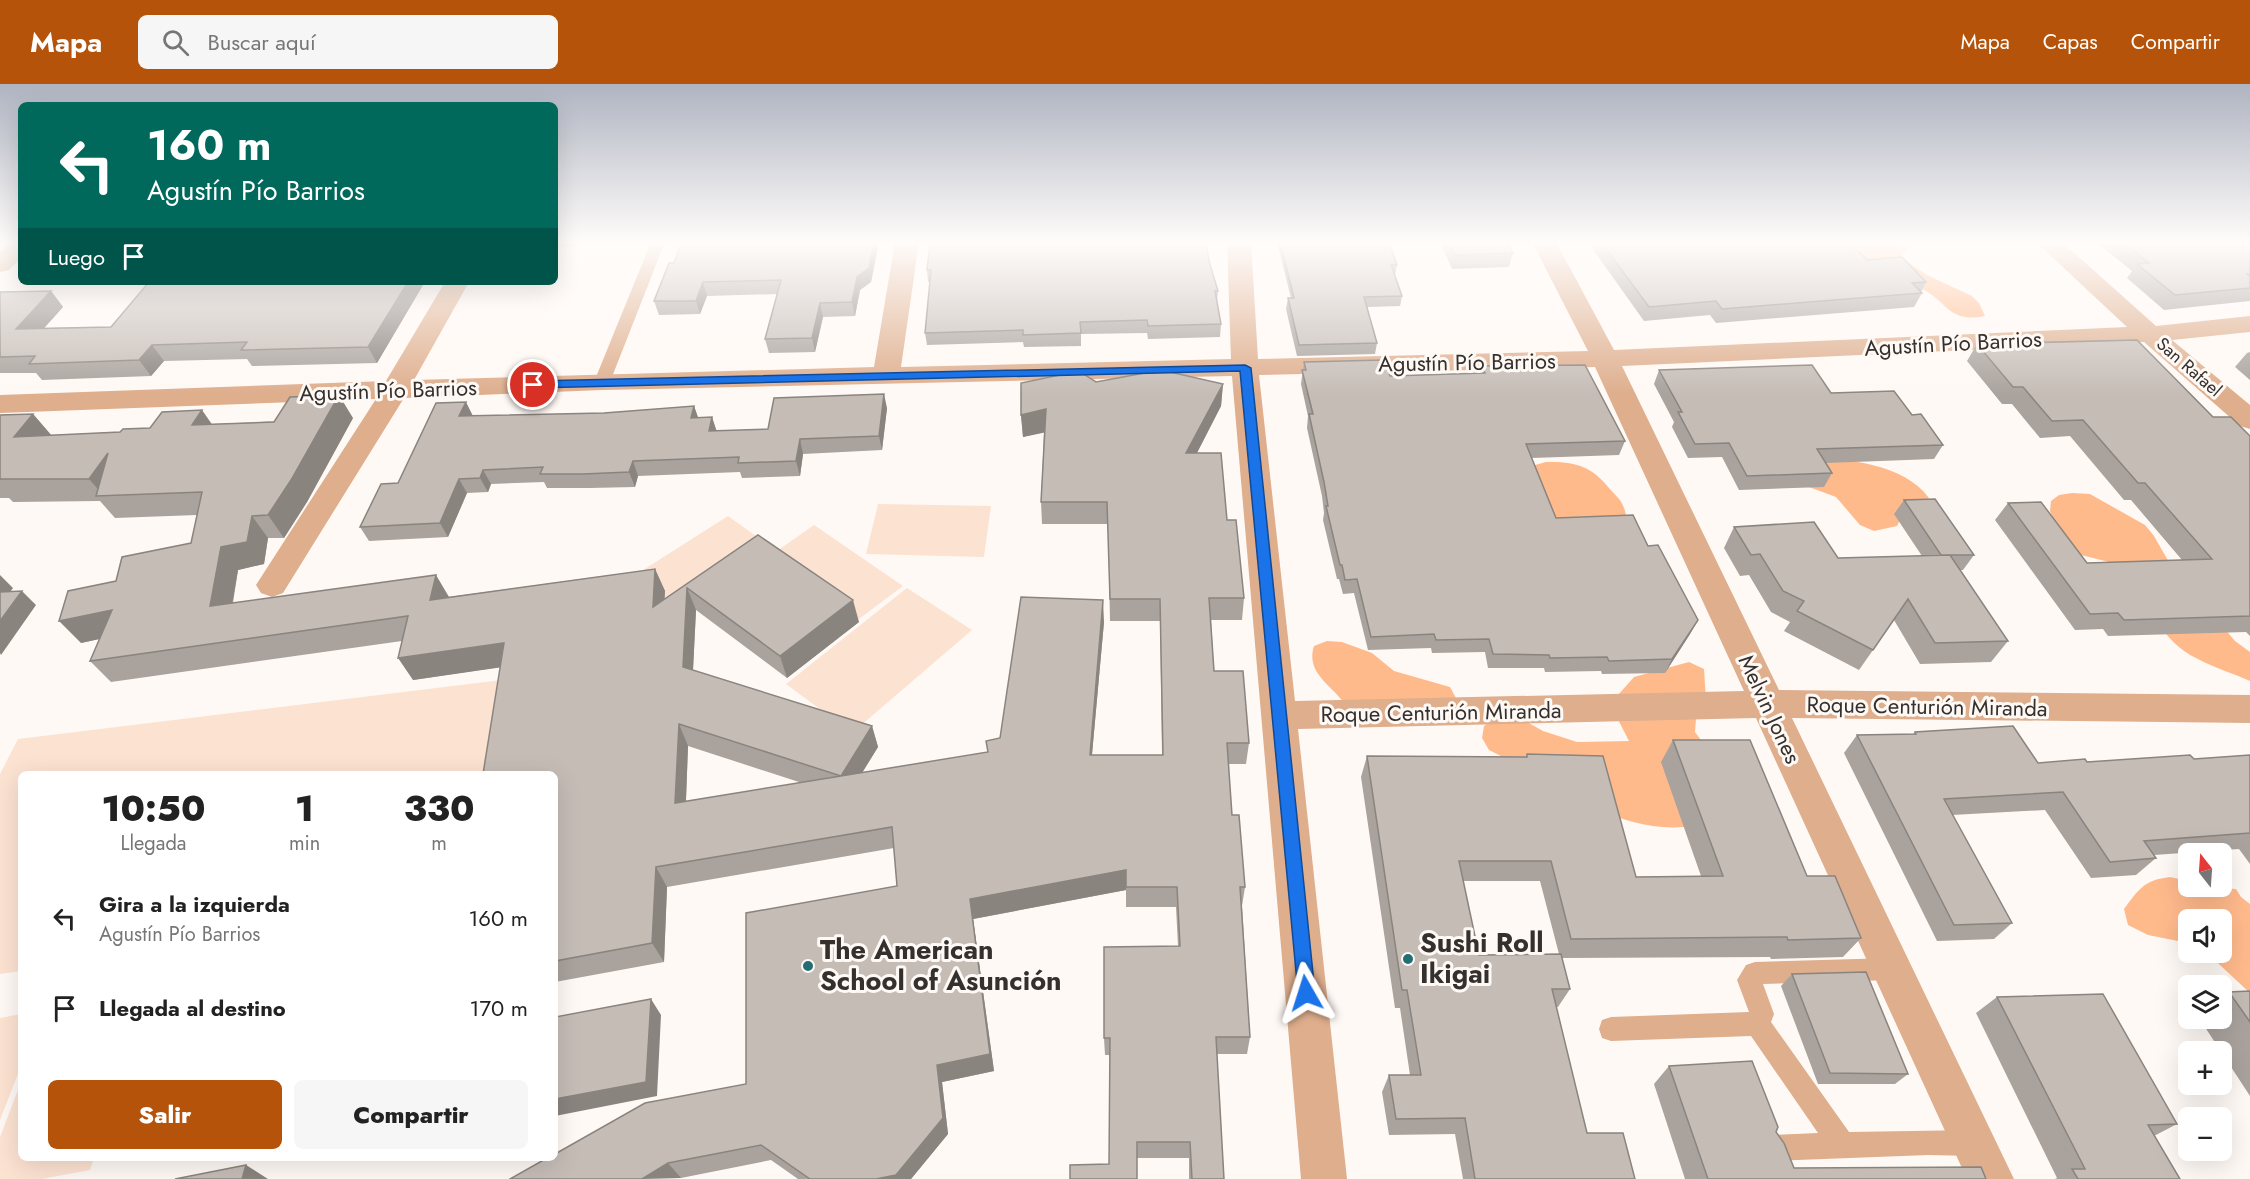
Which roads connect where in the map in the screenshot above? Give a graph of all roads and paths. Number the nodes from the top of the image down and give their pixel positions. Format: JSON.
{"nodes":[{"id":1,"x":451,"y":293,"type":"edge"},
{"id":2,"x":638,"y":293,"type":"edge"},
{"id":3,"x":899,"y":293,"type":"edge"},
{"id":4,"x":1241,"y":293,"type":"edge"},
{"id":5,"x":1571,"y":293,"type":"edge"},
{"id":6,"x":2105,"y":293,"type":"edge"},
{"id":7,"x":2250,"y":324,"type":"edge"},
{"id":8,"x":2150,"y":334,"type":"junction"},
{"id":9,"x":1605,"y":359,"type":"junction"},
{"id":10,"x":1245,"y":368,"type":"junction"},
{"id":11,"x":886,"y":376,"type":"junction"},
{"id":12,"x":602,"y":382,"type":"junction"},
{"id":13,"x":394,"y":390,"type":"junction"},
{"id":14,"x":0,"y":404,"type":"edge"},
{"id":15,"x":2250,"y":420,"type":"edge"},
{"id":16,"x":272,"y":585,"type":"dead end"},
{"id":17,"x":1768,"y":704,"type":"junction"},
{"id":18,"x":2250,"y":710,"type":"edge"},
{"id":19,"x":1280,"y":715,"type":"junction"},
{"id":20,"x":1892,"y":969,"type":"junction"},
{"id":21,"x":1757,"y":1023,"type":"junction"},
{"id":22,"x":1611,"y":1029,"type":"dead end"},
{"id":23,"x":1974,"y":1143,"type":"junction"},
{"id":24,"x":1842,"y":1145,"type":"junction"},
{"id":25,"x":1772,"y":1148,"type":"edge"},
{"id":26,"x":1324,"y":1179,"type":"edge"},
{"id":27,"x":1992,"y":1179,"type":"edge"}],
"edges":[{"from":1,"to":13,"type":"street"},
{"from":2,"to":12,"type":"lane"},
{"from":3,"to":11,"type":"street"},
{"from":4,"to":10,"type":"street"},
{"from":5,"to":9,"type":"street","name":"Melvin Jones"},
{"from":6,"to":8,"type":"street","name":"San Rafael"},
{"from":7,"to":8,"type":"street","name":"Agustín Pío Barrios"},
{"from":8,"to":9,"type":"street","name":"Agustín Pío Barrios"},
{"from":8,"to":15,"type":"street","name":"San Rafael"},
{"from":9,"to":10,"type":"street","name":"Agustín Pío Barrios"},
{"from":9,"to":17,"type":"street","name":"Melvin Jones"},
{"from":10,"to":11,"type":"street","name":"Agustín Pío Barrios"},
{"from":10,"to":19,"type":"street"},
{"from":11,"to":12,"type":"street","name":"Agustín Pío Barrios"},
{"from":12,"to":13,"type":"street","name":"Agustín Pío Barrios"},
{"from":13,"to":14,"type":"street","name":"Agustín Pío Barrios"},
{"from":13,"to":16,"type":"street"},
{"from":17,"to":18,"type":"street","name":"Roque Centurión Miranda"},
{"from":17,"to":19,"type":"street","name":"Roque Centurión Miranda"},
{"from":17,"to":20,"type":"street","name":"Melvin Jones"},
{"from":19,"to":26,"type":"street"},
{"from":20,"to":21,"type":"lane"},
{"from":20,"to":23,"type":"street","name":"Melvin Jones"},
{"from":21,"to":22,"type":"lane"},
{"from":21,"to":24,"type":"lane"},
{"from":23,"to":24,"type":"lane"},
{"from":23,"to":27,"type":"street","name":"Melvin Jones"},
{"from":24,"to":25,"type":"lane"}]}
